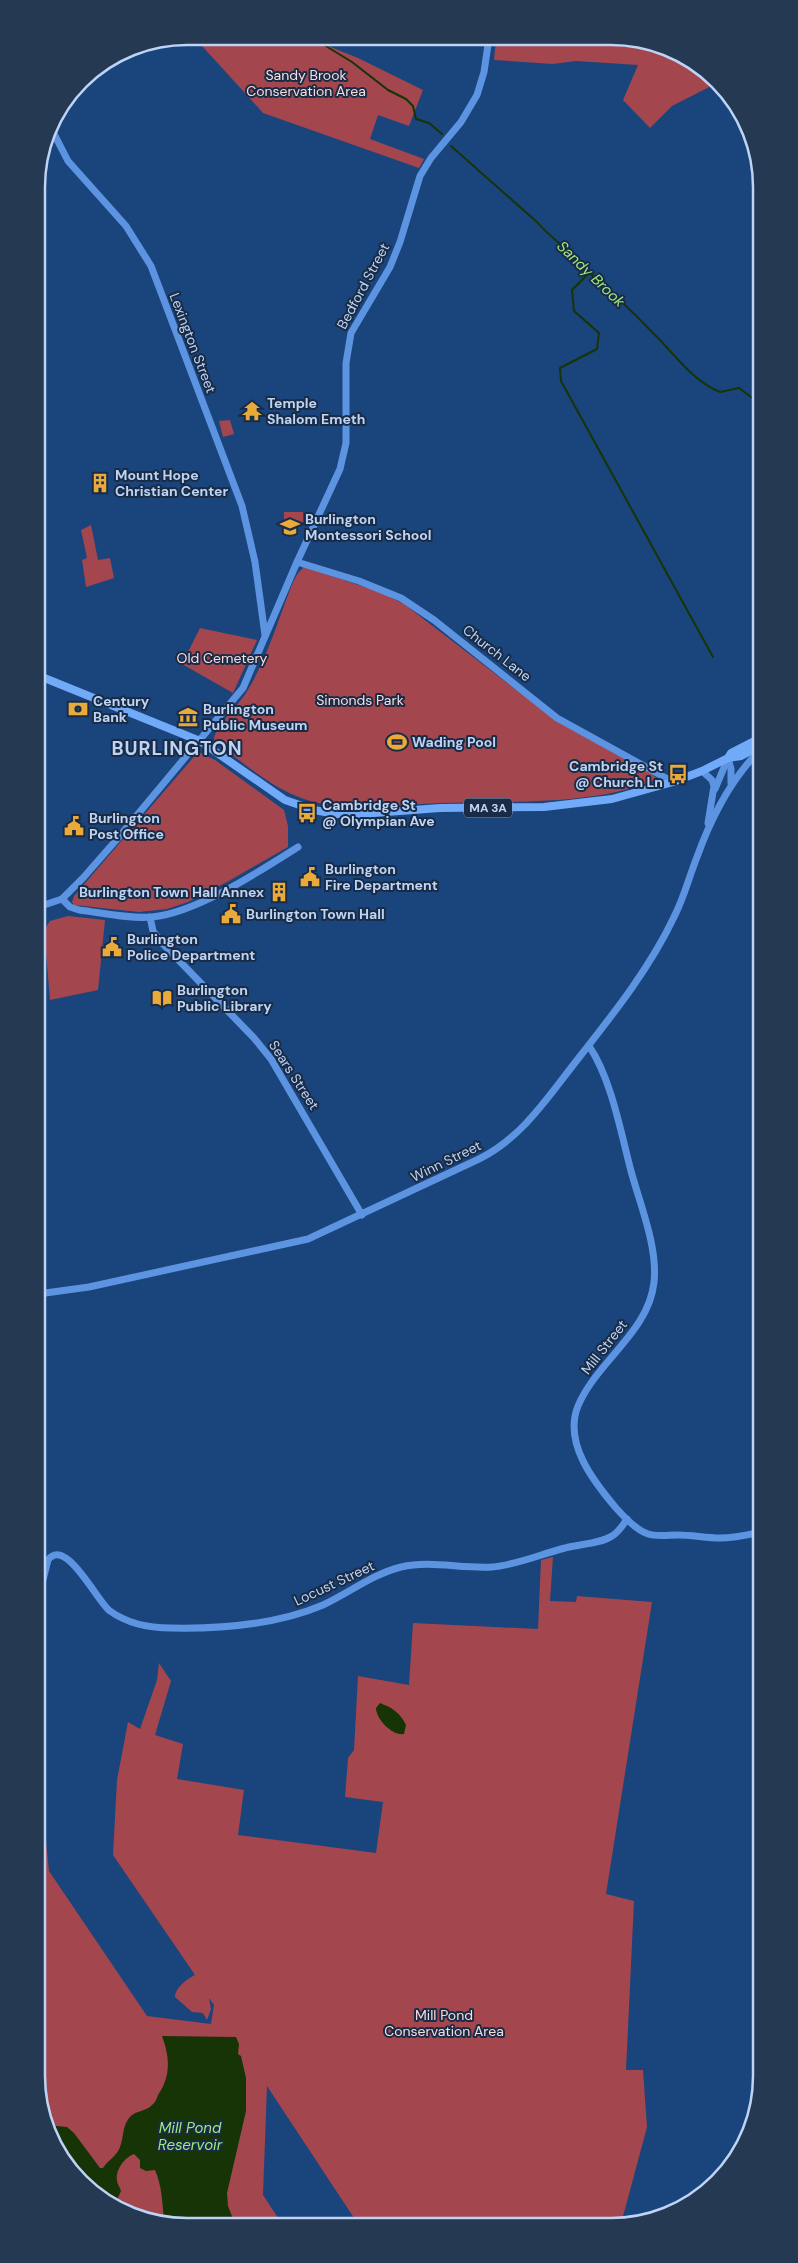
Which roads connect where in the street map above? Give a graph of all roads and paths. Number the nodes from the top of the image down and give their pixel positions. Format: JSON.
{"nodes":[{"id":1,"x":488,"y":45,"type":"edge"},
{"id":2,"x":55,"y":136,"type":"edge"},
{"id":3,"x":297,"y":562,"type":"junction"},
{"id":4,"x":260,"y":596,"type":"junction"},
{"id":5,"x":275,"y":613,"type":"junction"},
{"id":6,"x":264,"y":640,"type":"junction"},
{"id":7,"x":45,"y":678,"type":"edge"},
{"id":8,"x":200,"y":742,"type":"junction"},
{"id":9,"x":753,"y":742,"type":"edge"},
{"id":10,"x":753,"y":750,"type":"edge"},
{"id":11,"x":753,"y":757,"type":"edge"},
{"id":12,"x":728,"y":758,"type":"junction"},
{"id":13,"x":702,"y":771,"type":"junction"},
{"id":14,"x":673,"y":782,"type":"junction"},
{"id":15,"x":731,"y":784,"type":"junction"},
{"id":16,"x":714,"y":792,"type":"junction"},
{"id":17,"x":707,"y":834,"type":"junction"},
{"id":18,"x":298,"y":847,"type":"dead end"},
{"id":19,"x":62,"y":898,"type":"junction"},
{"id":20,"x":45,"y":904,"type":"edge"},
{"id":21,"x":150,"y":917,"type":"junction"},
{"id":22,"x":589,"y":1046,"type":"junction"},
{"id":23,"x":362,"y":1215,"type":"junction"},
{"id":24,"x":45,"y":1293,"type":"edge"},
{"id":25,"x":627,"y":1519,"type":"junction"},
{"id":26,"x":753,"y":1533,"type":"edge"},
{"id":27,"x":45,"y":1571,"type":"edge"}],
"edges":[{"from":1,"to":3,"type":"street","name":"Bedford Street"},
{"from":2,"to":4,"type":"street","name":"Lexington Street"},
{"from":3,"to":5,"type":"street","name":"Bedford Street"},
{"from":3,"to":14,"type":"street","name":"Church Lane"},
{"from":4,"to":5,"type":"street"},
{"from":4,"to":6,"type":"street","name":"Lexington Street"},
{"from":5,"to":6,"type":"street","name":"Bedford Street"},
{"from":6,"to":8,"type":"street","name":"Bedford Street"},
{"from":7,"to":8,"type":"main road","number":"MA 3A"},
{"from":8,"to":14,"type":"main road","number":"MA 3A"},
{"from":8,"to":19,"type":"street","name":"Bedford Street"},
{"from":9,"to":12,"type":"main road","number":"MA 3A"},
{"from":10,"to":12,"type":"main road","number":"MA 3A"},
{"from":11,"to":15,"type":"street","name":"Winn Street"},
{"from":12,"to":13,"type":"main road","number":"MA 3A"},
{"from":12,"to":15,"type":"street"},
{"from":12,"to":16,"type":"street","name":"Winn Street"},
{"from":13,"to":14,"type":"main road","number":"MA 3A"},
{"from":13,"to":16,"type":"street"},
{"from":15,"to":17,"type":"street","name":"Winn Street"},
{"from":16,"to":17,"type":"street","name":"Winn Street"},
{"from":17,"to":22,"type":"street","name":"Winn Street"},
{"from":18,"to":21,"type":"street"},
{"from":19,"to":20,"type":"street"},
{"from":19,"to":21,"type":"street"},
{"from":21,"to":23,"type":"street","name":"Sears Street"},
{"from":22,"to":23,"type":"street","name":"Winn Street"},
{"from":22,"to":25,"type":"street","name":"Mill Street"},
{"from":23,"to":24,"type":"street","name":"Winn Street"},
{"from":25,"to":26,"type":"street","name":"Mill Street"},
{"from":25,"to":27,"type":"street","name":"Locust Street"}]}
